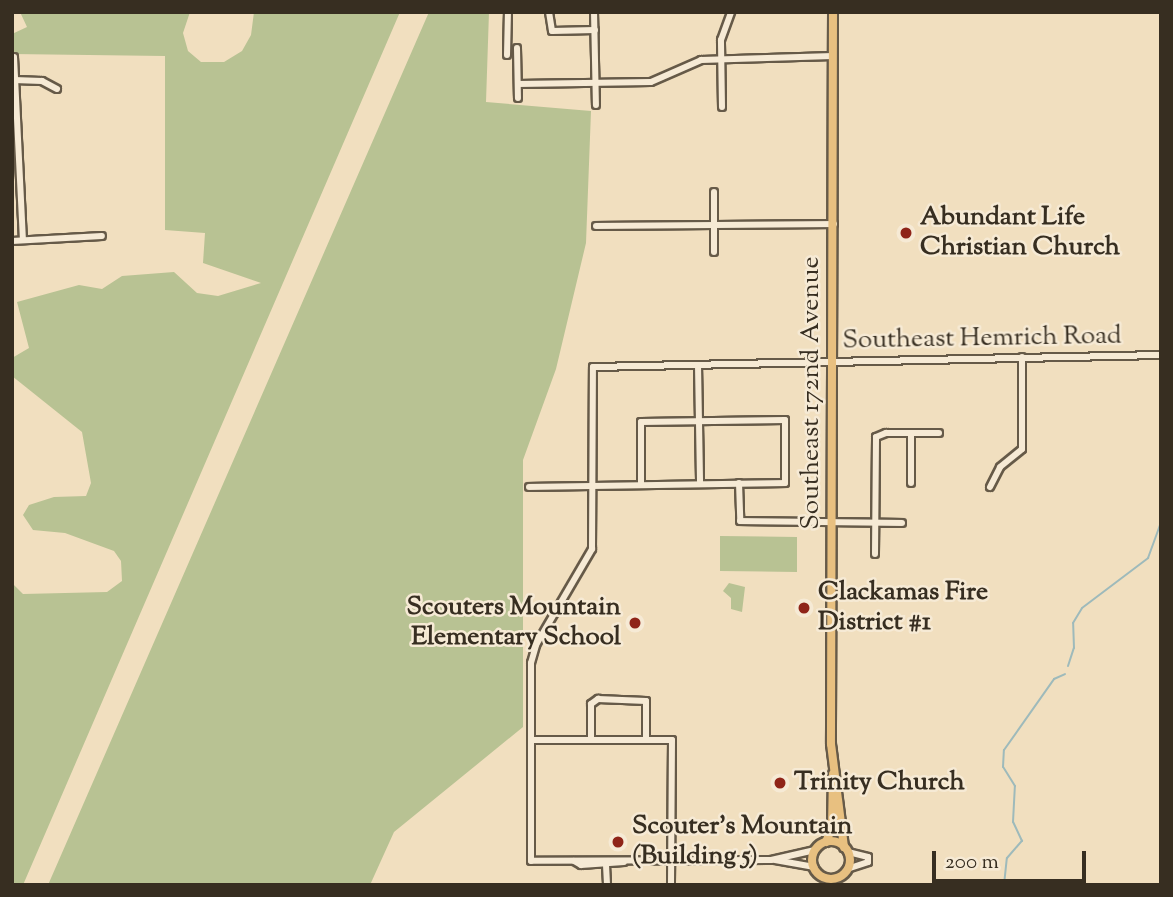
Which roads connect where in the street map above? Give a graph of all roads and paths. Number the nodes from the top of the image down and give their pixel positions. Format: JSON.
{"nodes":[{"id":1,"x":508,"y":12,"type":"edge"},
{"id":2,"x":549,"y":12,"type":"edge"},
{"id":3,"x":594,"y":12,"type":"edge"},
{"id":4,"x":731,"y":12,"type":"edge"},
{"id":5,"x":833,"y":12,"type":"edge"},
{"id":6,"x":595,"y":30,"type":"junction"},
{"id":7,"x":517,"y":48,"type":"dead end"},
{"id":8,"x":507,"y":55,"type":"dead end"},
{"id":9,"x":833,"y":56,"type":"junction"},
{"id":10,"x":14,"y":57,"type":"dead end"},
{"id":11,"x":722,"y":60,"type":"junction"},
{"id":12,"x":14,"y":80,"type":"edge"},
{"id":13,"x":596,"y":83,"type":"junction"},
{"id":14,"x":518,"y":85,"type":"junction"},
{"id":15,"x":57,"y":89,"type":"dead end"},
{"id":16,"x":518,"y":98,"type":"dead end"},
{"id":17,"x":596,"y":106,"type":"dead end"},
{"id":18,"x":722,"y":107,"type":"dead end"},
{"id":19,"x":15,"y":134,"type":"edge"},
{"id":20,"x":16,"y":187,"type":"edge"},
{"id":21,"x":714,"y":192,"type":"dead end"},
{"id":22,"x":834,"y":223,"type":"junction"},
{"id":23,"x":714,"y":225,"type":"junction"},
{"id":24,"x":596,"y":226,"type":"dead end"},
{"id":25,"x":102,"y":236,"type":"dead end"},
{"id":26,"x":23,"y":240,"type":"junction"},
{"id":27,"x":12,"y":241,"type":"edge"},
{"id":28,"x":714,"y":252,"type":"dead end"},
{"id":29,"x":1161,"y":355,"type":"edge"},
{"id":30,"x":1022,"y":357,"type":"junction"},
{"id":31,"x":835,"y":359,"type":"junction"},
{"id":32,"x":698,"y":365,"type":"junction"},
{"id":33,"x":699,"y":422,"type":"junction"},
{"id":34,"x":911,"y":433,"type":"junction"},
{"id":35,"x":939,"y":433,"type":"dead end"},
{"id":36,"x":700,"y":483,"type":"junction"},
{"id":37,"x":739,"y":483,"type":"junction"},
{"id":38,"x":911,"y":483,"type":"dead end"},
{"id":39,"x":594,"y":484,"type":"junction"},
{"id":40,"x":641,"y":484,"type":"junction"},
{"id":41,"x":529,"y":487,"type":"dead end"},
{"id":42,"x":990,"y":487,"type":"dead end"},
{"id":43,"x":832,"y":520,"type":"junction"},
{"id":44,"x":876,"y":520,"type":"junction"},
{"id":45,"x":902,"y":523,"type":"dead end"},
{"id":46,"x":875,"y":554,"type":"dead end"},
{"id":47,"x":531,"y":740,"type":"junction"},
{"id":48,"x":591,"y":740,"type":"junction"},
{"id":49,"x":646,"y":740,"type":"junction"},
{"id":50,"x":833,"y":774,"type":"junction"},
{"id":51,"x":826,"y":842,"type":"junction"},
{"id":52,"x":846,"y":849,"type":"junction"},
{"id":53,"x":815,"y":850,"type":"junction"},
{"id":54,"x":671,"y":860,"type":"junction"},
{"id":55,"x":775,"y":860,"type":"junction"},
{"id":56,"x":574,"y":861,"type":"junction"},
{"id":57,"x":626,"y":861,"type":"junction"},
{"id":58,"x":606,"y":864,"type":"junction"},
{"id":59,"x":814,"y":867,"type":"junction"},
{"id":60,"x":847,"y":869,"type":"junction"},
{"id":61,"x":820,"y":875,"type":"junction"},
{"id":62,"x":837,"y":881,"type":"edge"},
{"id":63,"x":607,"y":885,"type":"edge"},
{"id":64,"x":671,"y":885,"type":"edge"},
{"id":65,"x":823,"y":885,"type":"edge"}],
"edges":[{"from":1,"to":8,"type":"street"},
{"from":2,"to":6,"type":"street"},
{"from":3,"to":6,"type":"street"},
{"from":4,"to":11,"type":"street"},
{"from":5,"to":9,"type":"main road","name":"Southeast 172nd Avenue"},
{"from":6,"to":13,"type":"street"},
{"from":7,"to":14,"type":"street"},
{"from":9,"to":11,"type":"street"},
{"from":9,"to":22,"type":"main road","name":"Southeast 172nd Avenue"},
{"from":10,"to":12,"type":"street"},
{"from":11,"to":13,"type":"street"},
{"from":11,"to":18,"type":"street"},
{"from":12,"to":15,"type":"street"},
{"from":12,"to":19,"type":"street"},
{"from":13,"to":14,"type":"street"},
{"from":13,"to":17,"type":"street"},
{"from":14,"to":16,"type":"street"},
{"from":19,"to":20,"type":"street"},
{"from":20,"to":26,"type":"street"},
{"from":21,"to":23,"type":"street"},
{"from":22,"to":23,"type":"street"},
{"from":22,"to":31,"type":"main road","name":"Southeast 172nd Avenue"},
{"from":23,"to":24,"type":"street"},
{"from":23,"to":28,"type":"street"},
{"from":25,"to":26,"type":"street"},
{"from":26,"to":27,"type":"street"},
{"from":29,"to":30,"type":"street","name":"Southeast Hemrich Road"},
{"from":30,"to":31,"type":"street","name":"Southeast Hemrich Road"},
{"from":30,"to":42,"type":"street"},
{"from":31,"to":32,"type":"street","name":"Southeast Hemrich Road"},
{"from":31,"to":43,"type":"main road","name":"Southeast 172nd Avenue"},
{"from":32,"to":33,"type":"street"},
{"from":32,"to":39,"type":"street","name":"Southeast Hemrich Road"},
{"from":33,"to":36,"type":"street"},
{"from":33,"to":37,"type":"street"},
{"from":33,"to":40,"type":"street"},
{"from":34,"to":35,"type":"street"},
{"from":34,"to":38,"type":"street"},
{"from":34,"to":44,"type":"street"},
{"from":36,"to":37,"type":"street"},
{"from":36,"to":40,"type":"street"},
{"from":37,"to":43,"type":"street"},
{"from":39,"to":40,"type":"street"},
{"from":39,"to":41,"type":"street"},
{"from":39,"to":47,"type":"street"},
{"from":43,"to":44,"type":"street"},
{"from":43,"to":50,"type":"main road","name":"Southeast 172nd Avenue"},
{"from":44,"to":45,"type":"street"},
{"from":44,"to":46,"type":"street"},
{"from":47,"to":48,"type":"street"},
{"from":47,"to":56,"type":"street"},
{"from":48,"to":49,"type":"street"},
{"from":48,"to":49,"type":"street"},
{"from":49,"to":54,"type":"street"},
{"from":50,"to":51,"type":"main road","name":"Southeast 172nd Avenue"},
{"from":50,"to":52,"type":"main road","name":"Southeast 172nd Avenue"},
{"from":51,"to":52,"type":"main road"},
{"from":51,"to":53,"type":"main road"},
{"from":52,"to":60,"type":"main road","name":"Southeast 172nd Avenue"},
{"from":52,"to":60,"type":"street"},
{"from":53,"to":55,"type":"street"},
{"from":53,"to":59,"type":"main road"},
{"from":54,"to":55,"type":"street"},
{"from":54,"to":57,"type":"street"},
{"from":54,"to":64,"type":"street"},
{"from":55,"to":59,"type":"street"},
{"from":56,"to":57,"type":"street"},
{"from":56,"to":58,"type":"street"},
{"from":57,"to":58,"type":"street"},
{"from":58,"to":63,"type":"street"},
{"from":59,"to":61,"type":"main road"},
{"from":60,"to":62,"type":"main road"},
{"from":61,"to":62,"type":"main road"},
{"from":61,"to":65,"type":"main road"}]}
